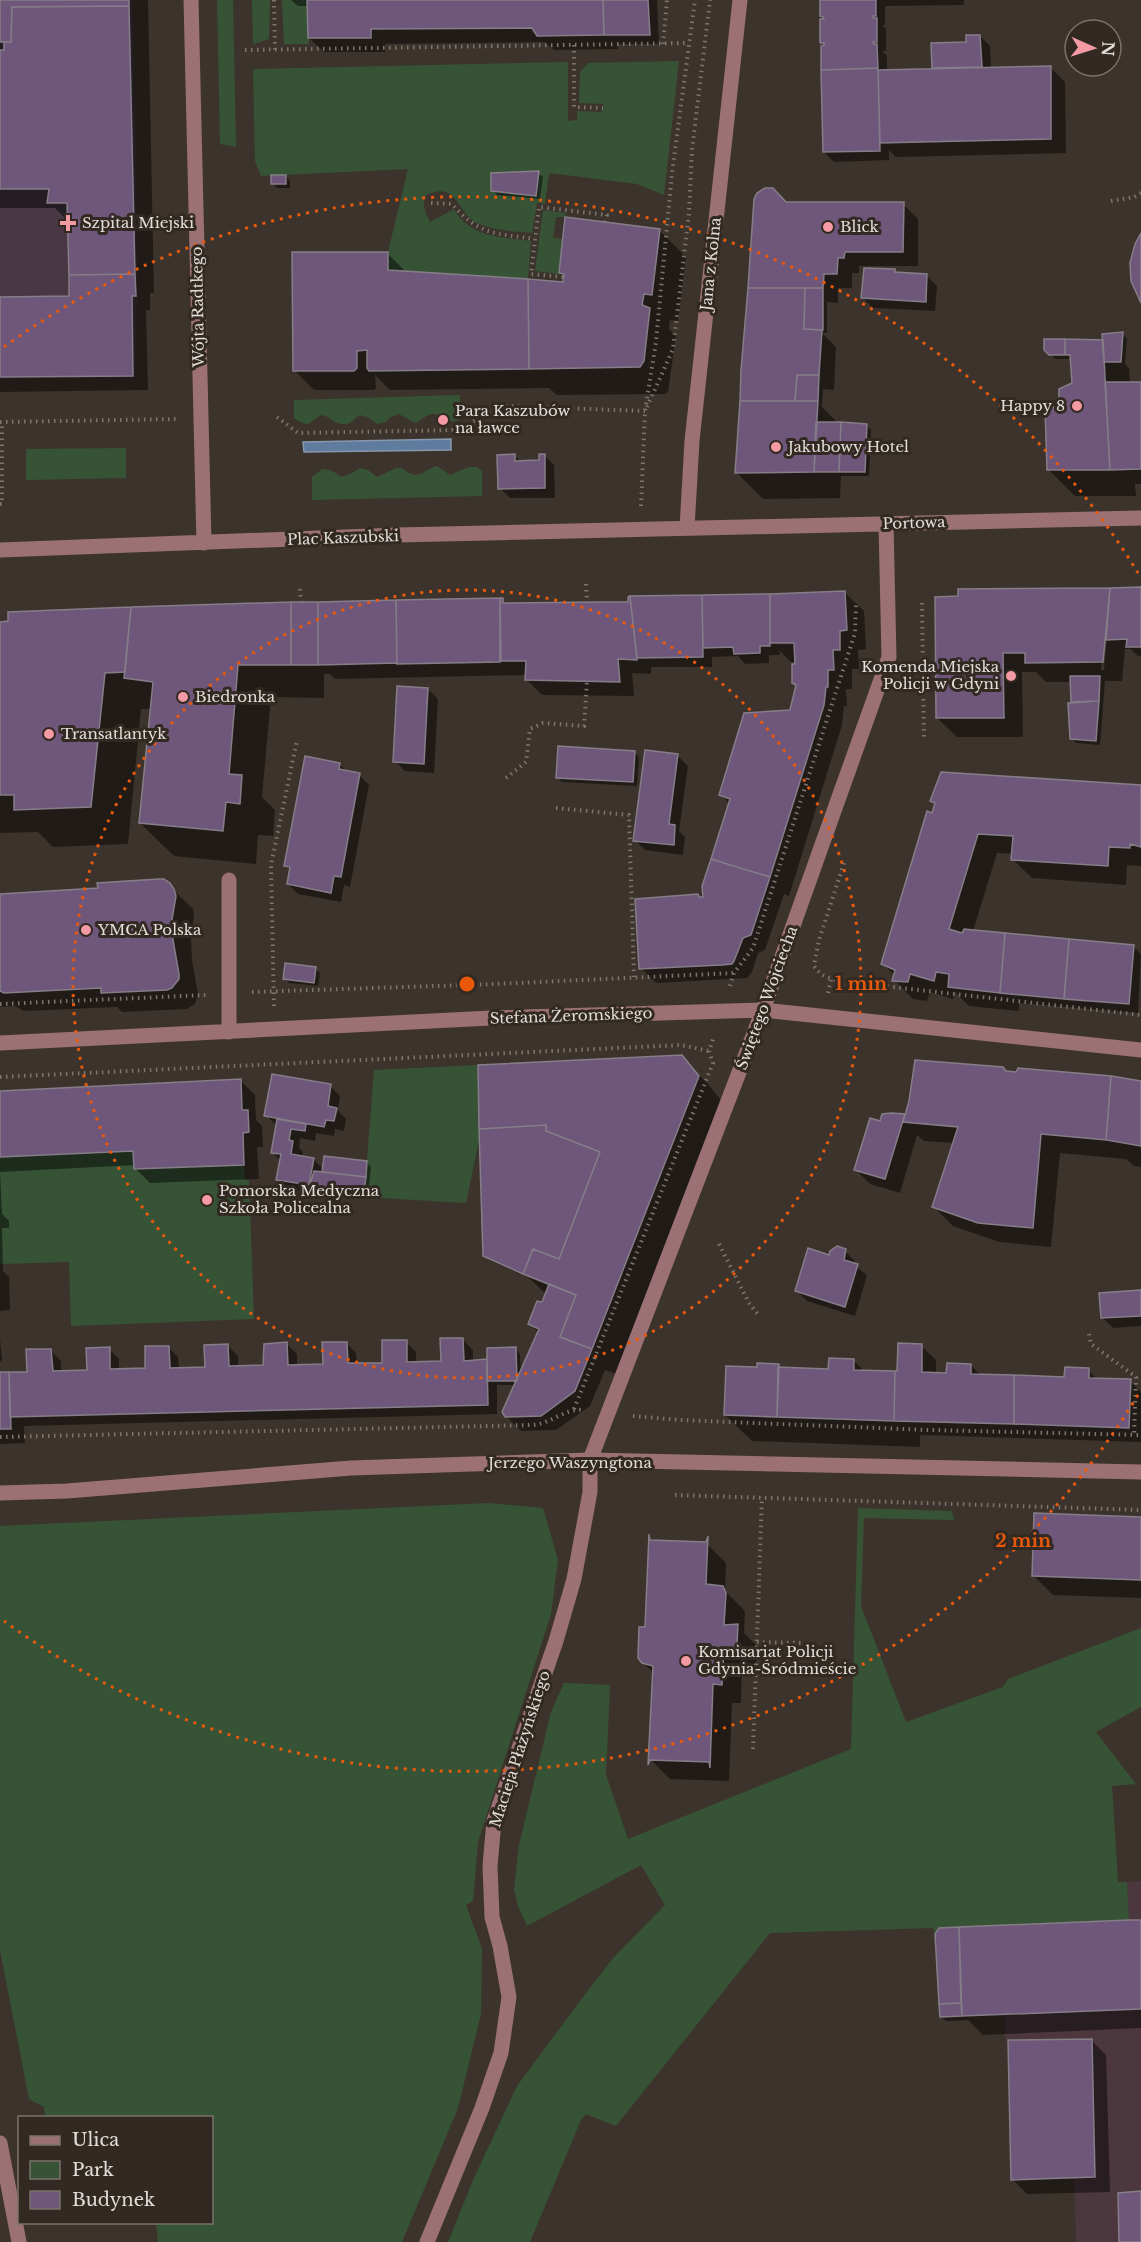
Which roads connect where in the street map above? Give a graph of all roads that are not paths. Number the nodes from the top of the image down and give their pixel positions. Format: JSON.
{"nodes":[{"id":1,"x":191,"y":0,"type":"edge"},
{"id":2,"x":740,"y":0,"type":"edge"},
{"id":3,"x":1141,"y":518,"type":"edge"},
{"id":4,"x":886,"y":524,"type":"junction"},
{"id":5,"x":687,"y":528,"type":"junction"},
{"id":6,"x":204,"y":543,"type":"junction"},
{"id":7,"x":0,"y":550,"type":"edge"},
{"id":8,"x":229,"y":880,"type":"dead end"},
{"id":9,"x":763,"y":1010,"type":"junction"},
{"id":10,"x":229,"y":1032,"type":"junction"},
{"id":11,"x":0,"y":1043,"type":"edge"},
{"id":12,"x":1141,"y":1050,"type":"edge"},
{"id":13,"x":590,"y":1460,"type":"junction"},
{"id":14,"x":1141,"y":1472,"type":"edge"},
{"id":15,"x":0,"y":1493,"type":"edge"},
{"id":16,"x":0,"y":2144,"type":"edge"},
{"id":17,"x":16,"y":2202,"type":"edge"},
{"id":18,"x":19,"y":2242,"type":"edge"},
{"id":19,"x":427,"y":2242,"type":"edge"}],
"edges":[{"from":1,"to":6,"type":"street","name":"Wójta Radtkego"},
{"from":2,"to":5,"type":"street","name":"Jana z Kolna"},
{"from":3,"to":4,"type":"street","name":"Portowa"},
{"from":4,"to":5,"type":"street","name":"Portowa"},
{"from":4,"to":9,"type":"street","name":"Świętego Wojciecha"},
{"from":5,"to":6,"type":"street","name":"Plac Kaszubski"},
{"from":6,"to":7,"type":"street","name":"Plac Kaszubski"},
{"from":8,"to":10,"type":"street"},
{"from":9,"to":10,"type":"street","name":"Stefana Żeromskiego"},
{"from":9,"to":12,"type":"street","name":"Stefana Żeromskiego"},
{"from":9,"to":13,"type":"street","name":"Świętego Wojciecha"},
{"from":10,"to":11,"type":"street","name":"Stefana Żeromskiego"},
{"from":13,"to":14,"type":"street","name":"Jerzego Waszyngtona"},
{"from":13,"to":15,"type":"street","name":"Jerzego Waszyngtona"},
{"from":13,"to":19,"type":"street","name":"Macieja Płażyńskiego"},
{"from":16,"to":17,"type":"street"},
{"from":17,"to":18,"type":"street"}]}
